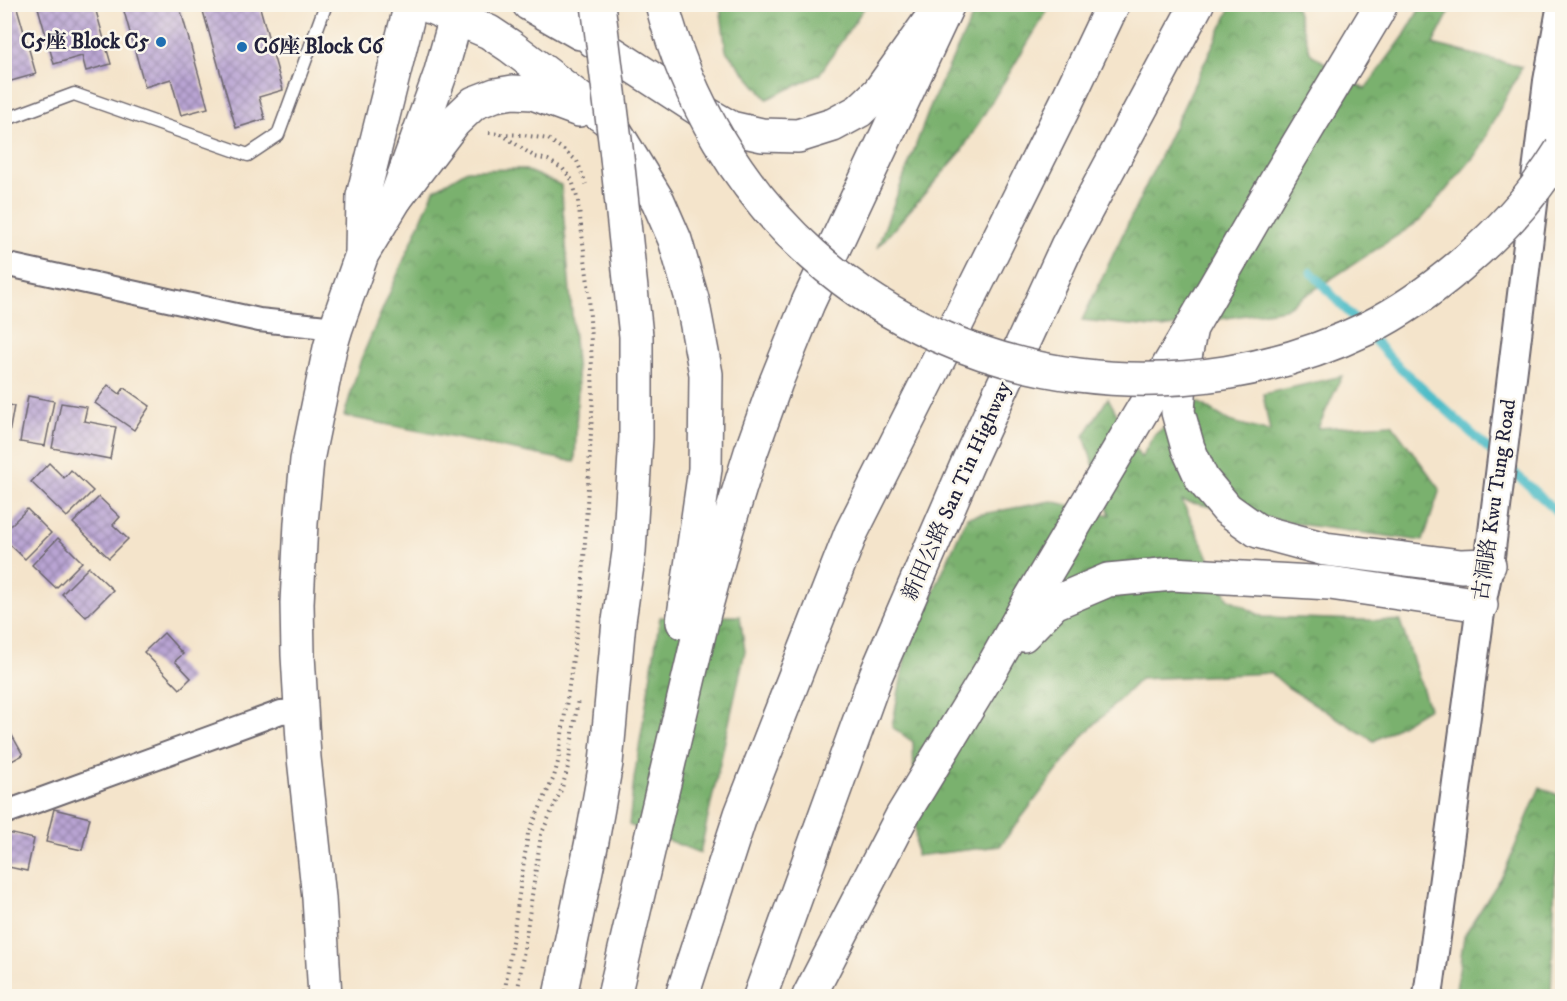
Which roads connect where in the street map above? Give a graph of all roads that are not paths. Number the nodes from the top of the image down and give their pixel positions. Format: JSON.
{"nodes":[{"id":1,"x":326,"y":4,"type":"edge"},
{"id":2,"x":411,"y":4,"type":"edge"},
{"id":3,"x":424,"y":4,"type":"edge"},
{"id":4,"x":529,"y":4,"type":"edge"},
{"id":5,"x":564,"y":4,"type":"edge"},
{"id":6,"x":598,"y":4,"type":"edge"},
{"id":7,"x":662,"y":4,"type":"edge"},
{"id":8,"x":941,"y":4,"type":"edge"},
{"id":9,"x":948,"y":4,"type":"edge"},
{"id":10,"x":1113,"y":4,"type":"edge"},
{"id":11,"x":1197,"y":4,"type":"edge"},
{"id":12,"x":1562,"y":4,"type":"edge"},
{"id":13,"x":1380,"y":8,"type":"edge"},
{"id":14,"x":458,"y":11,"type":"edge"},
{"id":15,"x":594,"y":41,"type":"junction"},
{"id":16,"x":4,"y":120,"type":"edge"},
{"id":17,"x":609,"y":122,"type":"junction"},
{"id":18,"x":1563,"y":149,"type":"edge"},
{"id":19,"x":396,"y":198,"type":"junction"},
{"id":20,"x":362,"y":254,"type":"junction"},
{"id":21,"x":4,"y":264,"type":"edge"},
{"id":22,"x":336,"y":328,"type":"junction"},
{"id":23,"x":1191,"y":328,"type":"junction"},
{"id":24,"x":1489,"y":565,"type":"junction"},
{"id":25,"x":1481,"y":605,"type":"junction"},
{"id":26,"x":992,"y":668,"type":"junction"},
{"id":27,"x":300,"y":711,"type":"junction"},
{"id":28,"x":4,"y":813,"type":"edge"},
{"id":29,"x":640,"y":888,"type":"junction"},
{"id":30,"x":325,"y":996,"type":"edge"},
{"id":31,"x":560,"y":996,"type":"edge"},
{"id":32,"x":614,"y":996,"type":"edge"},
{"id":33,"x":682,"y":996,"type":"edge"},
{"id":34,"x":760,"y":996,"type":"edge"},
{"id":35,"x":809,"y":996,"type":"edge"},
{"id":36,"x":1428,"y":996,"type":"edge"}],
"edges":[{"from":1,"to":16,"type":"lane"},
{"from":2,"to":20,"type":"main road"},
{"from":3,"to":14,"type":"main road"},
{"from":4,"to":15,"type":"main road"},
{"from":5,"to":15,"type":"main road"},
{"from":6,"to":31,"type":"main road","bridge":true},
{"from":7,"to":18,"type":"main road","bridge":true},
{"from":8,"to":15,"type":"main road"},
{"from":9,"to":29,"type":"main road"},
{"from":10,"to":33,"type":"main road"},
{"from":11,"to":34,"type":"main road","name":"新田公路 San Tin Highway"},
{"from":12,"to":24,"type":"street","name":"古洞路 Kwu Tung Road"},
{"from":13,"to":23,"type":"main road"},
{"from":14,"to":17,"type":"main road"},
{"from":14,"to":19,"type":"main road"},
{"from":17,"to":19,"type":"main road"},
{"from":17,"to":29,"type":"main road"},
{"from":19,"to":20,"type":"main road"},
{"from":20,"to":22,"type":"main road"},
{"from":21,"to":22,"type":"street"},
{"from":22,"to":27,"type":"main road"},
{"from":23,"to":24,"type":"main road"},
{"from":23,"to":26,"type":"main road"},
{"from":24,"to":25,"type":"street","name":"古洞路 Kwu Tung Road"},
{"from":25,"to":26,"type":"main road"},
{"from":25,"to":36,"type":"street","name":"古洞路 Kwu Tung Road"},
{"from":26,"to":35,"type":"main road"},
{"from":27,"to":28,"type":"street"},
{"from":27,"to":30,"type":"main road"},
{"from":29,"to":32,"type":"main road"}]}
